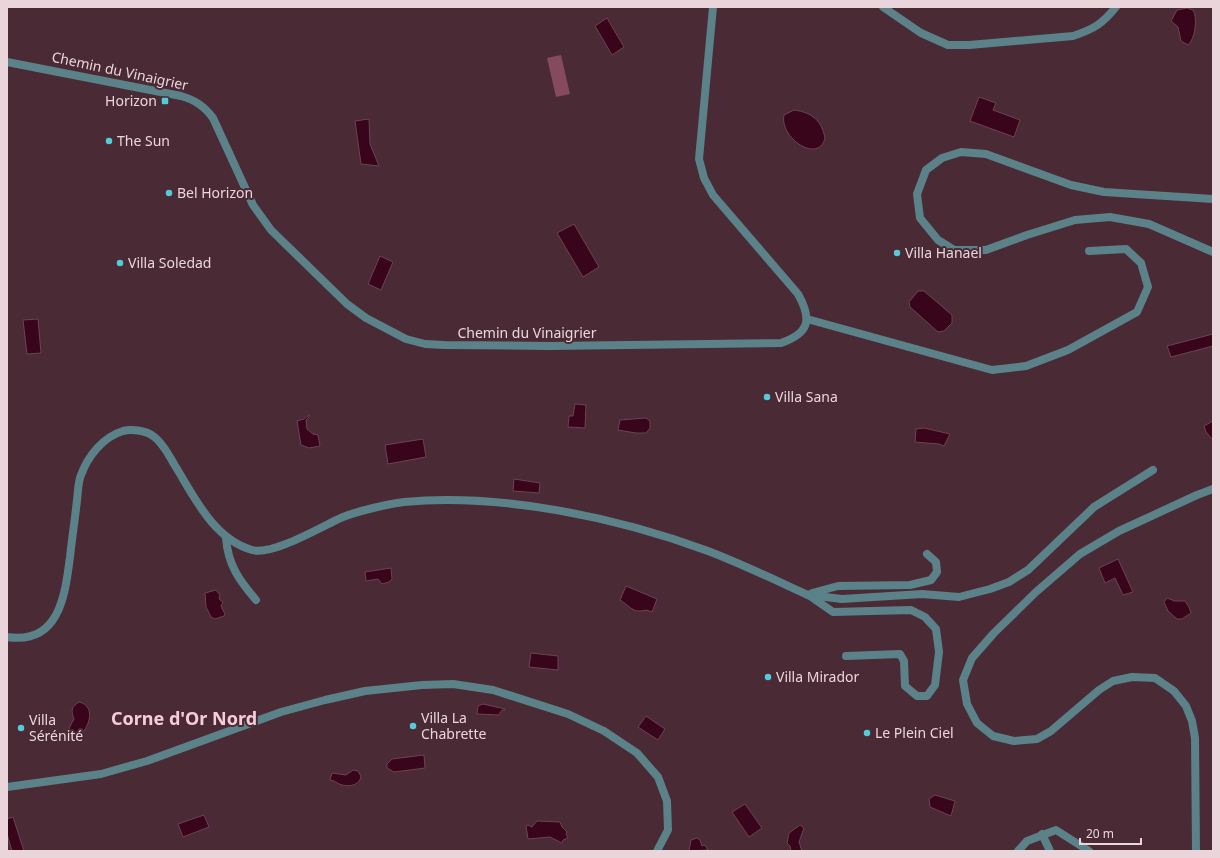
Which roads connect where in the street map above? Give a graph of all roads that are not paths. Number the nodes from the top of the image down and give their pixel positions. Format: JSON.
{"nodes":[{"id":1,"x":713,"y":7,"type":"edge"},
{"id":2,"x":883,"y":7,"type":"edge"},
{"id":3,"x":1116,"y":7,"type":"edge"},
{"id":4,"x":7,"y":62,"type":"edge"},
{"id":5,"x":1213,"y":199,"type":"edge"},
{"id":6,"x":1090,"y":252,"type":"dead end"},
{"id":7,"x":1213,"y":252,"type":"edge"},
{"id":8,"x":807,"y":319,"type":"junction"},
{"id":9,"x":1153,"y":470,"type":"dead end"},
{"id":10,"x":1213,"y":489,"type":"edge"},
{"id":11,"x":226,"y":538,"type":"junction"},
{"id":12,"x":927,"y":554,"type":"dead end"},
{"id":13,"x":808,"y":595,"type":"junction"},
{"id":14,"x":256,"y":600,"type":"dead end"},
{"id":15,"x":7,"y":638,"type":"edge"},
{"id":16,"x":846,"y":656,"type":"dead end"},
{"id":17,"x":7,"y":787,"type":"edge"},
{"id":18,"x":1042,"y":834,"type":"junction"},
{"id":19,"x":657,"y":851,"type":"edge"},
{"id":20,"x":1018,"y":851,"type":"edge"},
{"id":21,"x":1050,"y":851,"type":"edge"},
{"id":22,"x":1089,"y":851,"type":"edge"},
{"id":23,"x":1196,"y":851,"type":"edge"}],
"edges":[{"from":1,"to":8,"type":"street"},
{"from":2,"to":3,"type":"street"},
{"from":4,"to":8,"type":"street","name":"Chemin du Vinaigrier"},
{"from":5,"to":7,"type":"street"},
{"from":6,"to":8,"type":"street"},
{"from":9,"to":13,"type":"street"},
{"from":10,"to":23,"type":"street"},
{"from":11,"to":13,"type":"street"},
{"from":11,"to":14,"type":"street"},
{"from":11,"to":15,"type":"street"},
{"from":12,"to":13,"type":"street"},
{"from":13,"to":16,"type":"street"},
{"from":17,"to":19,"type":"street"},
{"from":18,"to":20,"type":"street"},
{"from":18,"to":21,"type":"street"},
{"from":18,"to":22,"type":"street"}]}
